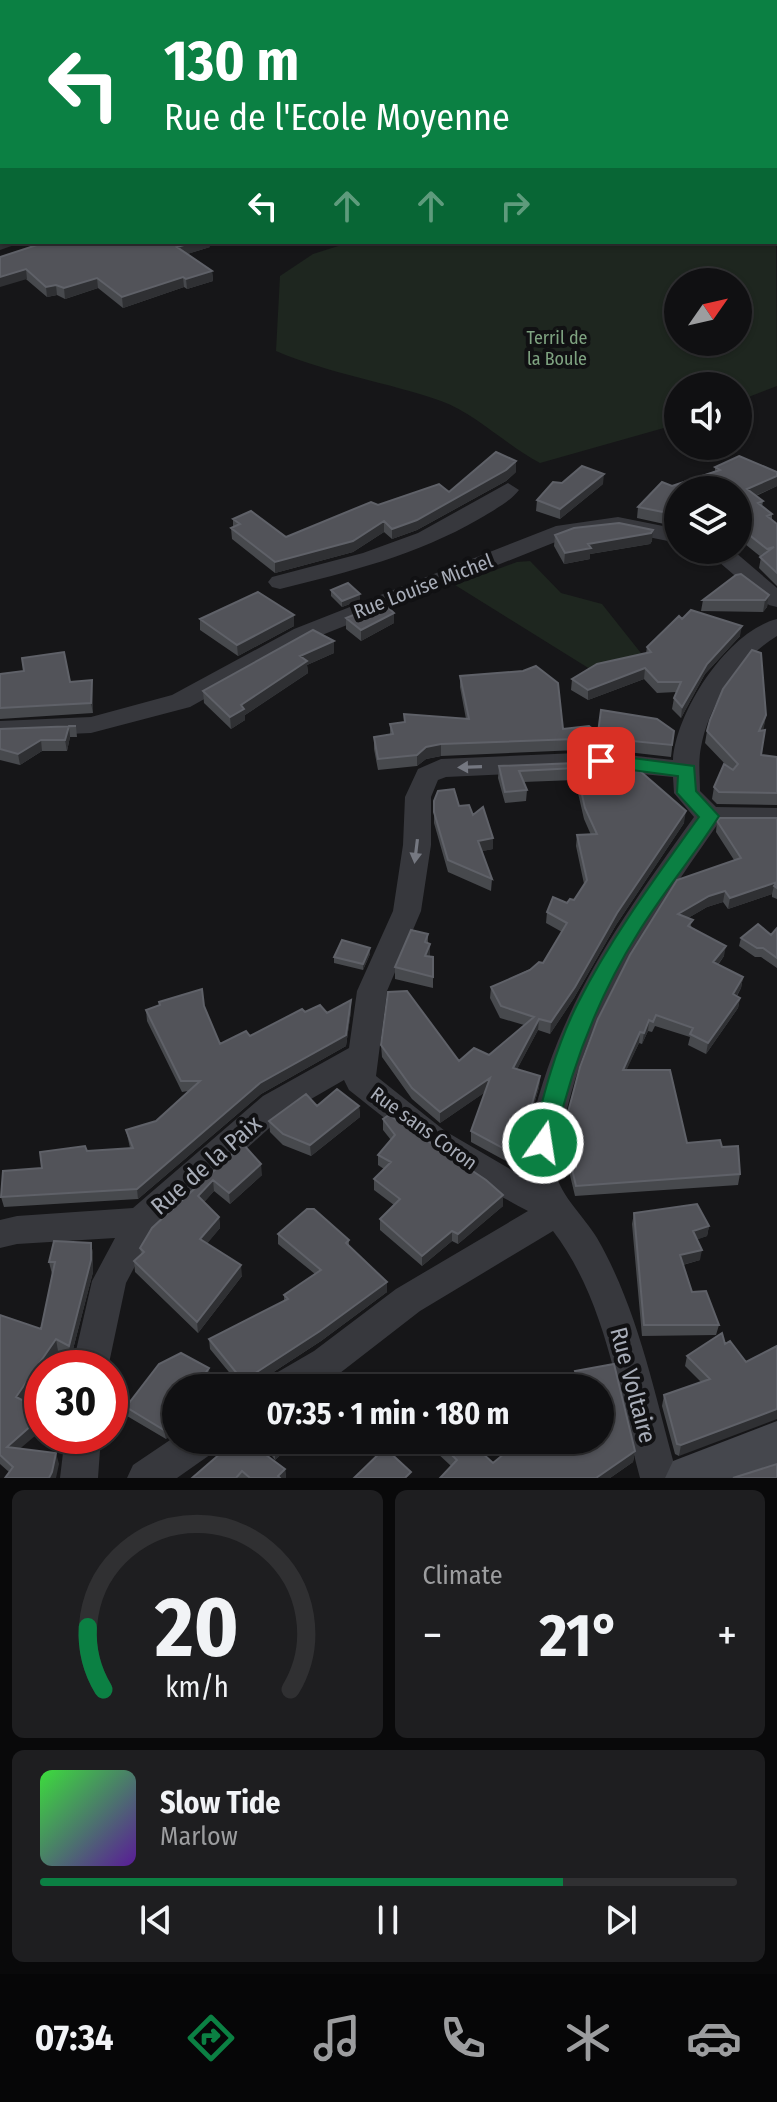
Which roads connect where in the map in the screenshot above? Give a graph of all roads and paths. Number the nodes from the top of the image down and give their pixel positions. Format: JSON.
{"nodes":[{"id":1,"x":508,"y":490,"type":"dead end"},
{"id":2,"x":664,"y":533,"type":"edge"},
{"id":3,"x":387,"y":555,"type":"junction"},
{"id":4,"x":735,"y":564,"type":"edge"},
{"id":5,"x":280,"y":582,"type":"dead end"},
{"id":6,"x":403,"y":594,"type":"junction"},
{"id":7,"x":777,"y":600,"type":"edge"},
{"id":8,"x":777,"y":626,"type":"edge"},
{"id":9,"x":0,"y":729,"type":"edge"},
{"id":10,"x":687,"y":770,"type":"junction"},
{"id":11,"x":709,"y":816,"type":"junction"},
{"id":12,"x":777,"y":817,"type":"edge"},
{"id":13,"x":364,"y":1054,"type":"junction"},
{"id":14,"x":557,"y":1211,"type":"junction"},
{"id":15,"x":141,"y":1222,"type":"junction"},
{"id":16,"x":0,"y":1234,"type":"edge"},
{"id":17,"x":94,"y":1350,"type":"edge"},
{"id":18,"x":307,"y":1374,"type":"edge"},
{"id":19,"x":777,"y":1445,"type":"edge"},
{"id":20,"x":81,"y":1454,"type":"edge"},
{"id":21,"x":181,"y":1454,"type":"edge"},
{"id":22,"x":79,"y":1478,"type":"edge"},
{"id":23,"x":146,"y":1478,"type":"edge"},
{"id":24,"x":659,"y":1478,"type":"edge"},
{"id":25,"x":691,"y":1478,"type":"edge"}],
"edges":[{"from":1,"to":3,"type":"street"},
{"from":2,"to":6,"type":"street","name":"Rue Louise Michel"},
{"from":3,"to":5,"type":"street"},
{"from":3,"to":6,"type":"street"},
{"from":4,"to":7,"type":"street"},
{"from":6,"to":9,"type":"street","name":"Rue Louise Michel"},
{"from":8,"to":10,"type":"street"},
{"from":10,"to":11,"type":"street"},
{"from":10,"to":13,"type":"street","name":"Rue sans Coron","one_way":true},
{"from":11,"to":12,"type":"street"},
{"from":11,"to":14,"type":"street"},
{"from":13,"to":14,"type":"street","name":"Rue sans Coron"},
{"from":13,"to":15,"type":"street","name":"Rue de la Paix"},
{"from":14,"to":18,"type":"street"},
{"from":14,"to":24,"type":"street","name":"Rue Voltaire"},
{"from":15,"to":16,"type":"street"},
{"from":15,"to":17,"type":"street","name":"Rue de la Paix"},
{"from":19,"to":25,"type":"street"},
{"from":20,"to":22,"type":"street"},
{"from":21,"to":23,"type":"street"}]}
